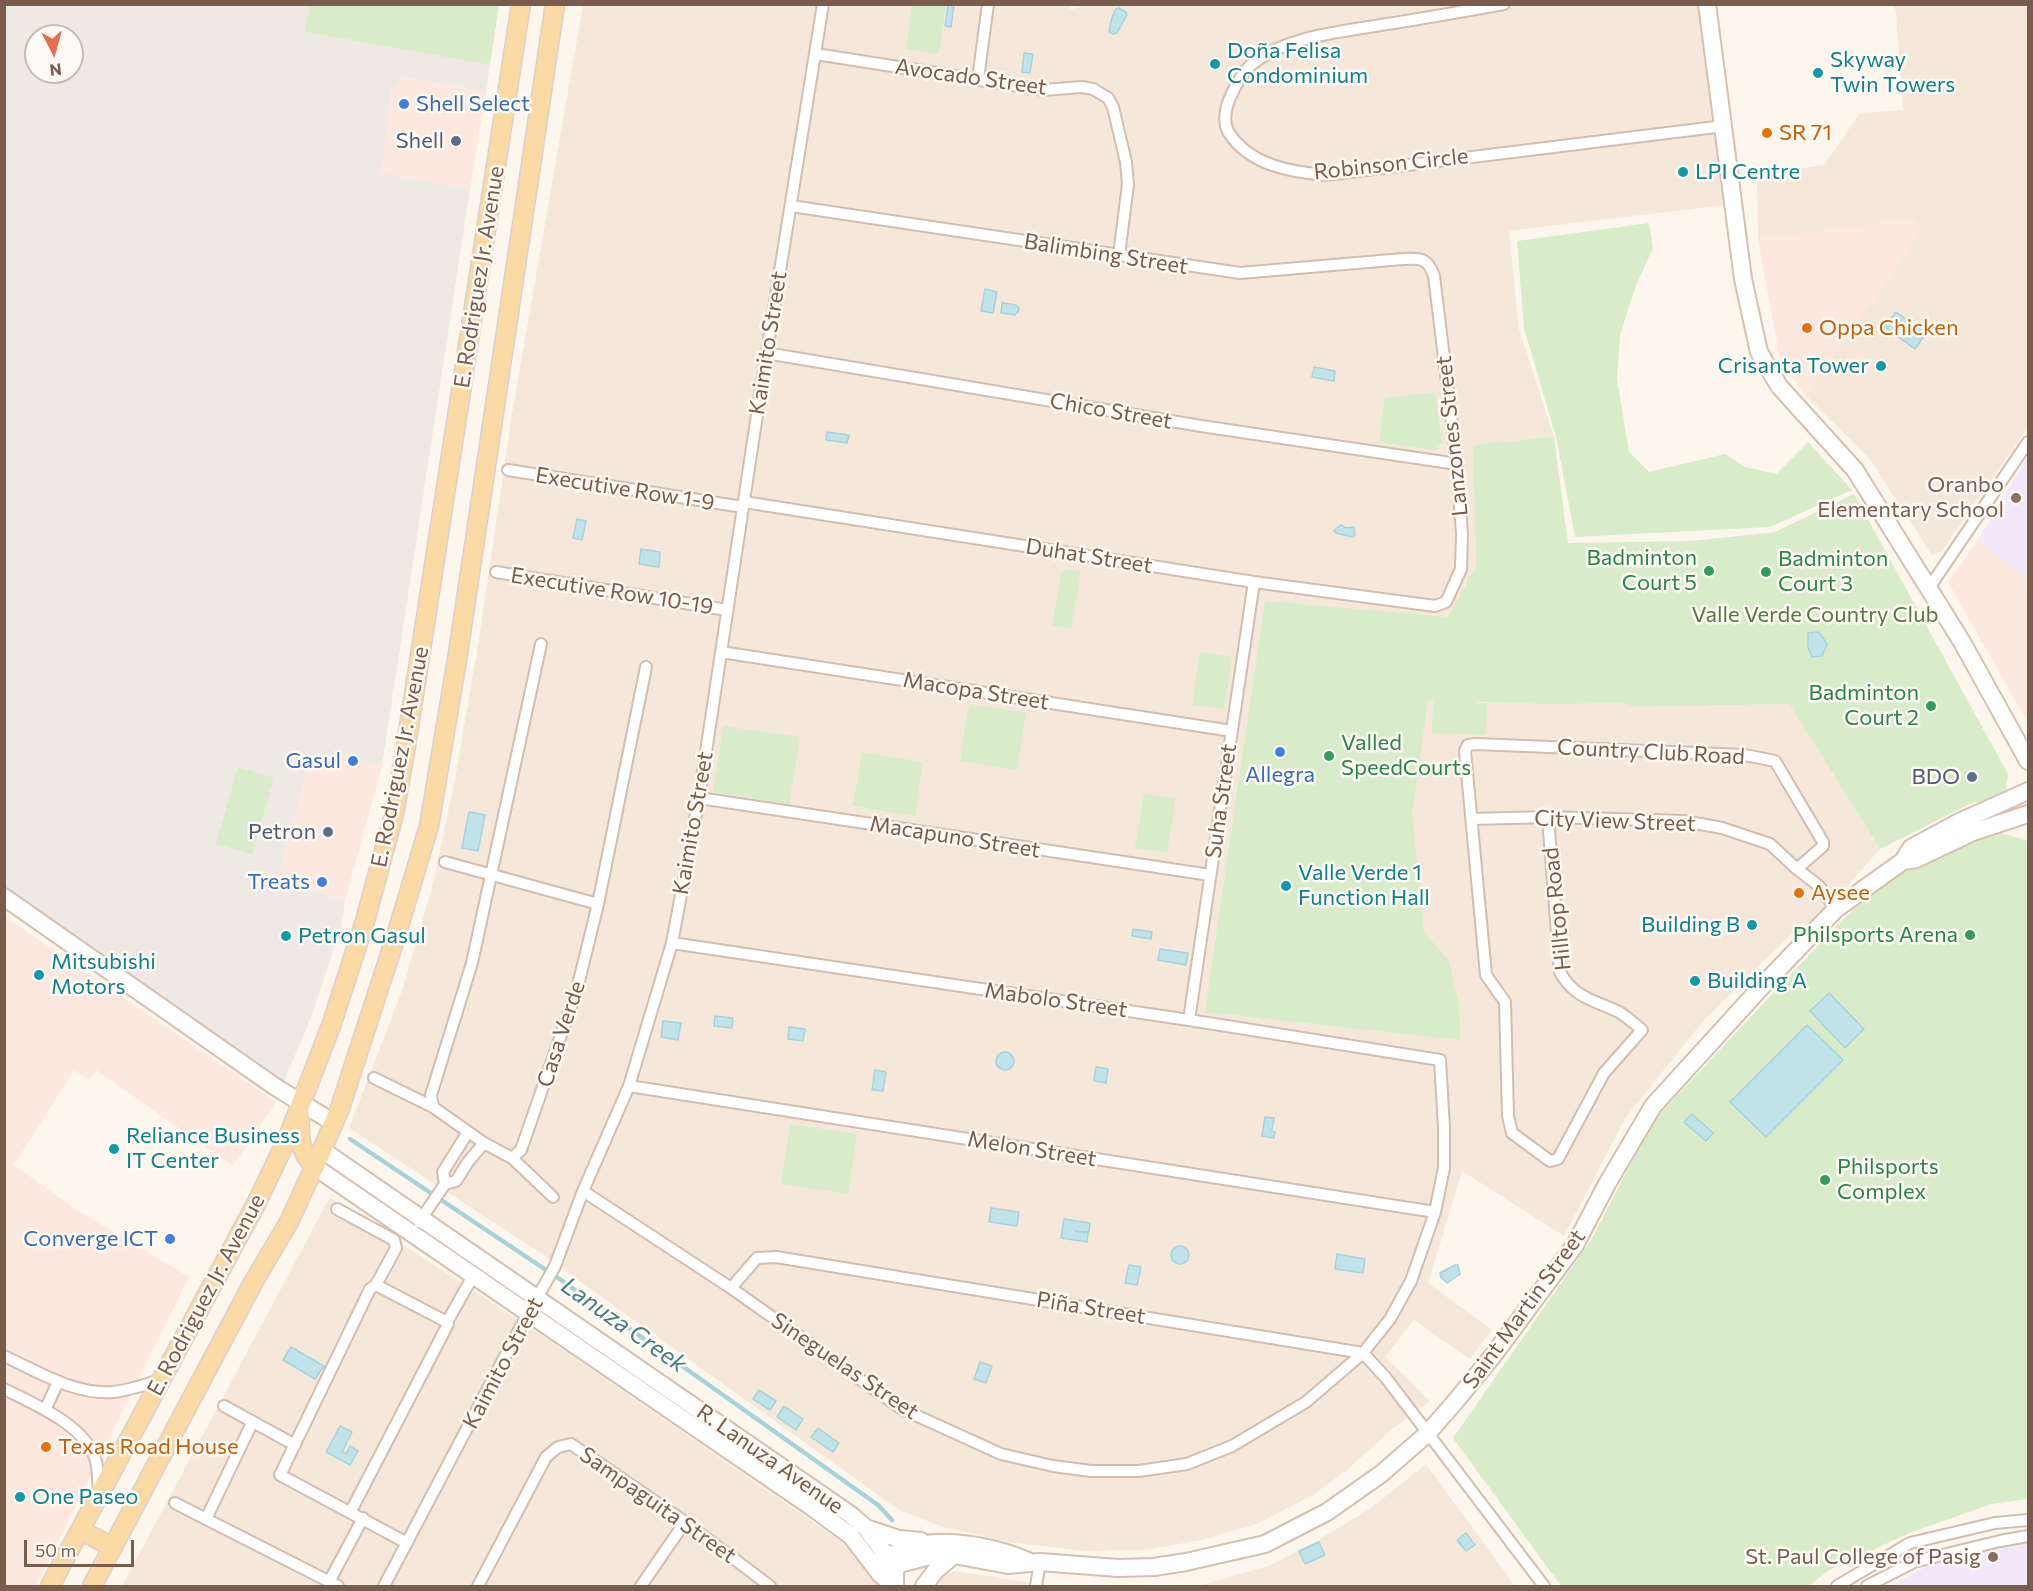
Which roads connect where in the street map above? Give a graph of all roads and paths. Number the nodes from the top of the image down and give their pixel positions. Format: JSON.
{"nodes":[{"id":1,"x":521,"y":4,"type":"edge"},
{"id":2,"x":555,"y":4,"type":"edge"},
{"id":3,"x":824,"y":4,"type":"edge"},
{"id":4,"x":988,"y":4,"type":"edge"},
{"id":5,"x":1504,"y":4,"type":"edge"},
{"id":6,"x":1707,"y":4,"type":"edge"},
{"id":7,"x":816,"y":54,"type":"junction"},
{"id":8,"x":978,"y":79,"type":"junction"},
{"id":9,"x":1724,"y":126,"type":"junction"},
{"id":10,"x":791,"y":206,"type":"junction"},
{"id":11,"x":1119,"y":255,"type":"junction"},
{"id":12,"x":1424,"y":260,"type":"joint"},
{"id":13,"x":766,"y":353,"type":"junction"},
{"id":14,"x":2028,"y":442,"type":"edge"},
{"id":15,"x":1457,"y":464,"type":"junction"},
{"id":16,"x":508,"y":470,"type":"dead end"},
{"id":17,"x":744,"y":505,"type":"junction"},
{"id":18,"x":496,"y":572,"type":"dead end"},
{"id":19,"x":1254,"y":582,"type":"junction"},
{"id":20,"x":1929,"y":588,"type":"junction"},
{"id":21,"x":1435,"y":606,"type":"joint"},
{"id":22,"x":728,"y":610,"type":"junction"},
{"id":23,"x":541,"y":644,"type":"dead end"},
{"id":24,"x":721,"y":652,"type":"junction"},
{"id":25,"x":646,"y":667,"type":"dead end"},
{"id":26,"x":1232,"y":731,"type":"junction"},
{"id":27,"x":2028,"y":761,"type":"edge"},
{"id":28,"x":2028,"y":791,"type":"edge"},
{"id":29,"x":699,"y":798,"type":"junction"},
{"id":30,"x":2028,"y":814,"type":"edge"},
{"id":31,"x":1548,"y":817,"type":"junction"},
{"id":32,"x":1472,"y":819,"type":"junction"},
{"id":33,"x":1903,"y":861,"type":"junction"},
{"id":34,"x":445,"y":862,"type":"dead end"},
{"id":35,"x":1797,"y":869,"type":"junction"},
{"id":36,"x":492,"y":875,"type":"junction"},
{"id":37,"x":1210,"y":875,"type":"junction"},
{"id":38,"x":4,"y":897,"type":"edge"},
{"id":39,"x":598,"y":904,"type":"junction"},
{"id":40,"x":1836,"y":909,"type":"junction"},
{"id":41,"x":672,"y":943,"type":"junction"},
{"id":42,"x":1189,"y":1020,"type":"junction"},
{"id":43,"x":1440,"y":1060,"type":"joint"},
{"id":44,"x":374,"y":1078,"type":"dead end"},
{"id":45,"x":628,"y":1086,"type":"junction"},
{"id":46,"x":301,"y":1105,"type":"junction"},
{"id":47,"x":433,"y":1107,"type":"junction"},
{"id":48,"x":334,"y":1123,"type":"junction"},
{"id":49,"x":468,"y":1132,"type":"junction"},
{"id":50,"x":484,"y":1143,"type":"junction"},
{"id":51,"x":301,"y":1147,"type":"junction"},
{"id":52,"x":512,"y":1158,"type":"junction"},
{"id":53,"x":318,"y":1159,"type":"junction"},
{"id":54,"x":277,"y":1160,"type":"junction"},
{"id":55,"x":444,"y":1185,"type":"junction"},
{"id":56,"x":583,"y":1191,"type":"junction"},
{"id":57,"x":553,"y":1197,"type":"dead end"},
{"id":58,"x":337,"y":1209,"type":"dead end"},
{"id":59,"x":1435,"y":1212,"type":"junction"},
{"id":60,"x":426,"y":1213,"type":"junction"},
{"id":61,"x":412,"y":1233,"type":"junction"},
{"id":62,"x":473,"y":1276,"type":"junction"},
{"id":63,"x":376,"y":1286,"type":"junction"},
{"id":64,"x":731,"y":1288,"type":"junction"},
{"id":65,"x":538,"y":1298,"type":"junction"},
{"id":66,"x":530,"y":1314,"type":"junction"},
{"id":67,"x":447,"y":1322,"type":"junction"},
{"id":68,"x":1363,"y":1353,"type":"junction"},
{"id":69,"x":4,"y":1356,"type":"edge"},
{"id":70,"x":159,"y":1380,"type":"junction"},
{"id":71,"x":58,"y":1382,"type":"junction"},
{"id":72,"x":4,"y":1389,"type":"edge"},
{"id":73,"x":224,"y":1406,"type":"dead end"},
{"id":74,"x":45,"y":1410,"type":"junction"},
{"id":75,"x":252,"y":1423,"type":"junction"},
{"id":76,"x":1427,"y":1434,"type":"junction"},
{"id":77,"x":295,"y":1445,"type":"junction"},
{"id":78,"x":100,"y":1493,"type":"junction"},
{"id":79,"x":175,"y":1503,"type":"dead end"},
{"id":80,"x":351,"y":1511,"type":"junction"},
{"id":81,"x":206,"y":1518,"type":"junction"},
{"id":82,"x":363,"y":1518,"type":"junction"},
{"id":83,"x":2028,"y":1520,"type":"edge"},
{"id":84,"x":685,"y":1522,"type":"junction"},
{"id":85,"x":866,"y":1528,"type":"junction"},
{"id":86,"x":81,"y":1530,"type":"junction"},
{"id":87,"x":2028,"y":1536,"type":"edge"},
{"id":88,"x":407,"y":1543,"type":"junction"},
{"id":89,"x":937,"y":1543,"type":"junction"},
{"id":90,"x":113,"y":1548,"type":"junction"},
{"id":91,"x":954,"y":1555,"type":"junction"},
{"id":92,"x":1035,"y":1562,"type":"junction"},
{"id":93,"x":883,"y":1565,"type":"junction"},
{"id":94,"x":333,"y":1584,"type":"edge"},
{"id":95,"x":895,"y":1586,"type":"edge"},
{"id":96,"x":50,"y":1587,"type":"edge"},
{"id":97,"x":92,"y":1587,"type":"edge"},
{"id":98,"x":384,"y":1587,"type":"edge"},
{"id":99,"x":478,"y":1587,"type":"edge"},
{"id":100,"x":641,"y":1587,"type":"edge"},
{"id":101,"x":770,"y":1587,"type":"edge"},
{"id":102,"x":924,"y":1587,"type":"edge"},
{"id":103,"x":1036,"y":1587,"type":"edge"},
{"id":104,"x":1544,"y":1587,"type":"edge"},
{"id":105,"x":1837,"y":1587,"type":"edge"},
{"id":106,"x":1868,"y":1587,"type":"edge"}],
"edges":[{"from":1,"to":46,"type":"main road","name":"E. Rodriguez Jr. Avenue"},
{"from":2,"to":48,"type":"main road","name":"E. Rodriguez Jr. Avenue"},
{"from":3,"to":7,"type":"street","name":"Kaimito Street"},
{"from":4,"to":8,"type":"street"},
{"from":5,"to":9,"type":"street","name":"Robinson Circle"},
{"from":6,"to":9,"type":"street"},
{"from":7,"to":8,"type":"street","name":"Avocado Street"},
{"from":7,"to":10,"type":"street","name":"Kaimito Street"},
{"from":8,"to":11,"type":"street","name":"Avocado Street"},
{"from":9,"to":20,"type":"street"},
{"from":10,"to":11,"type":"street","name":"Balimbing Street"},
{"from":10,"to":13,"type":"street","name":"Kaimito Street"},
{"from":11,"to":12,"type":"street","name":"Balimbing Street"},
{"from":12,"to":15,"type":"street","name":"Lanzones Street"},
{"from":13,"to":15,"type":"street","name":"Chico Street"},
{"from":13,"to":17,"type":"street","name":"Kaimito Street"},
{"from":14,"to":20,"type":"street"},
{"from":15,"to":21,"type":"street","name":"Lanzones Street"},
{"from":16,"to":17,"type":"street","name":"Executive Row 1-9"},
{"from":17,"to":19,"type":"street","name":"Duhat Street"},
{"from":17,"to":22,"type":"street","name":"Kaimito Street"},
{"from":18,"to":22,"type":"street","name":"Executive Row 10-19"},
{"from":19,"to":21,"type":"street","name":"Duhat Street"},
{"from":19,"to":26,"type":"street","name":"Suha Street"},
{"from":20,"to":27,"type":"street"},
{"from":22,"to":24,"type":"street","name":"Kaimito Street"},
{"from":23,"to":36,"type":"street"},
{"from":24,"to":26,"type":"street","name":"Macopa Street"},
{"from":24,"to":29,"type":"street","name":"Kaimito Street"},
{"from":25,"to":39,"type":"street","name":"Casa Verde"},
{"from":26,"to":37,"type":"street","name":"Suha Street"},
{"from":28,"to":33,"type":"street","name":"Saint Martin Street"},
{"from":29,"to":37,"type":"street","name":"Macapuno Street"},
{"from":29,"to":41,"type":"street","name":"Kaimito Street"},
{"from":30,"to":33,"type":"street","name":"Saint Martin Street"},
{"from":31,"to":32,"type":"street","name":"City View Street"},
{"from":31,"to":32,"type":"street","name":"Hilltop Road"},
{"from":31,"to":35,"type":"street","name":"City View Street"},
{"from":32,"to":35,"type":"street","name":"Country Club Road"},
{"from":33,"to":40,"type":"street","name":"Saint Martin Street"},
{"from":34,"to":36,"type":"street"},
{"from":35,"to":40,"type":"street","name":"City View Street"},
{"from":36,"to":39,"type":"street"},
{"from":36,"to":47,"type":"street"},
{"from":37,"to":42,"type":"street","name":"Suha Street"},
{"from":38,"to":46,"type":"street"},
{"from":39,"to":52,"type":"street","name":"Casa Verde"},
{"from":40,"to":76,"type":"street","name":"Saint Martin Street"},
{"from":41,"to":42,"type":"street","name":"Mabolo Street"},
{"from":41,"to":45,"type":"street","name":"Kaimito Street"},
{"from":42,"to":43,"type":"street","name":"Mabolo Street"},
{"from":43,"to":59,"type":"street","name":"Sineguelas Street"},
{"from":44,"to":47,"type":"street"},
{"from":45,"to":56,"type":"street","name":"Kaimito Street"},
{"from":45,"to":59,"type":"street","name":"Melon Street"},
{"from":46,"to":48,"type":"street"},
{"from":46,"to":51,"type":"main road"},
{"from":46,"to":54,"type":"main road","name":"E. Rodriguez Jr. Avenue"},
{"from":47,"to":49,"type":"street"},
{"from":48,"to":53,"type":"main road","name":"E. Rodriguez Jr. Avenue"},
{"from":49,"to":50,"type":"street"},
{"from":49,"to":55,"type":"street"},
{"from":50,"to":52,"type":"street"},
{"from":50,"to":55,"type":"street"},
{"from":51,"to":53,"type":"main road"},
{"from":51,"to":54,"type":"main road"},
{"from":52,"to":57,"type":"street"},
{"from":53,"to":60,"type":"street","name":"R. Lanuza Avenue"},
{"from":53,"to":61,"type":"street","name":"R. Lanuza Avenue"},
{"from":53,"to":90,"type":"main road","name":"E. Rodriguez Jr. Avenue"},
{"from":54,"to":70,"type":"main road","name":"E. Rodriguez Jr. Avenue"},
{"from":55,"to":60,"type":"street"},
{"from":56,"to":64,"type":"street","name":"Sineguelas Street"},
{"from":56,"to":65,"type":"street","name":"Kaimito Street"},
{"from":58,"to":63,"type":"street"},
{"from":59,"to":68,"type":"street","name":"Sineguelas Street"},
{"from":60,"to":61,"type":"street"},
{"from":60,"to":65,"type":"street","name":"R. Lanuza Avenue"},
{"from":61,"to":62,"type":"street","name":"R. Lanuza Avenue"},
{"from":62,"to":66,"type":"street","name":"R. Lanuza Avenue"},
{"from":62,"to":67,"type":"street"},
{"from":63,"to":67,"type":"street"},
{"from":63,"to":77,"type":"street"},
{"from":64,"to":68,"type":"street","name":"Piña Street"},
{"from":64,"to":68,"type":"street","name":"Sineguelas Street"},
{"from":65,"to":66,"type":"street","name":"Kaimito Street"},
{"from":65,"to":85,"type":"street","name":"R. Lanuza Avenue"},
{"from":66,"to":88,"type":"street","name":"Kaimito Street"},
{"from":66,"to":93,"type":"street","name":"R. Lanuza Avenue"},
{"from":67,"to":80,"type":"street"},
{"from":68,"to":76,"type":"street"},
{"from":69,"to":71,"type":"street"},
{"from":70,"to":71,"type":"street"},
{"from":70,"to":78,"type":"main road","name":"E. Rodriguez Jr. Avenue"},
{"from":71,"to":74,"type":"street"},
{"from":72,"to":74,"type":"street"},
{"from":73,"to":75,"type":"street"},
{"from":74,"to":78,"type":"street"},
{"from":75,"to":77,"type":"street"},
{"from":75,"to":81,"type":"street"},
{"from":76,"to":92,"type":"street","name":"Saint Martin Street"},
{"from":76,"to":104,"type":"street"},
{"from":77,"to":80,"type":"street"},
{"from":78,"to":86,"type":"main road","name":"E. Rodriguez Jr. Avenue"},
{"from":79,"to":81,"type":"street"},
{"from":80,"to":82,"type":"street"},
{"from":81,"to":94,"type":"street"},
{"from":82,"to":88,"type":"street"},
{"from":82,"to":94,"type":"street"},
{"from":83,"to":105,"type":"street"},
{"from":84,"to":99,"type":"street","name":"Sampaguita Street"},
{"from":84,"to":100,"type":"street"},
{"from":84,"to":101,"type":"street","name":"Sampaguita Street"},
{"from":85,"to":89,"type":"street"},
{"from":85,"to":93,"type":"street","name":"R. Lanuza Avenue"},
{"from":86,"to":90,"type":"main road"},
{"from":86,"to":96,"type":"main road","name":"E. Rodriguez Jr. Avenue"},
{"from":87,"to":106,"type":"street"},
{"from":88,"to":98,"type":"street","name":"Kaimito Street"},
{"from":89,"to":92,"type":"street","name":"Saint Martin Street"},
{"from":89,"to":93,"type":"street","name":"Saint Martin Street"},
{"from":90,"to":97,"type":"main road","name":"E. Rodriguez Jr. Avenue"},
{"from":91,"to":92,"type":"street","name":"Saint Martin Street"},
{"from":91,"to":93,"type":"street","name":"Saint Martin Street"},
{"from":91,"to":102,"type":"street"},
{"from":92,"to":103,"type":"street"},
{"from":93,"to":95,"type":"street"}]}
